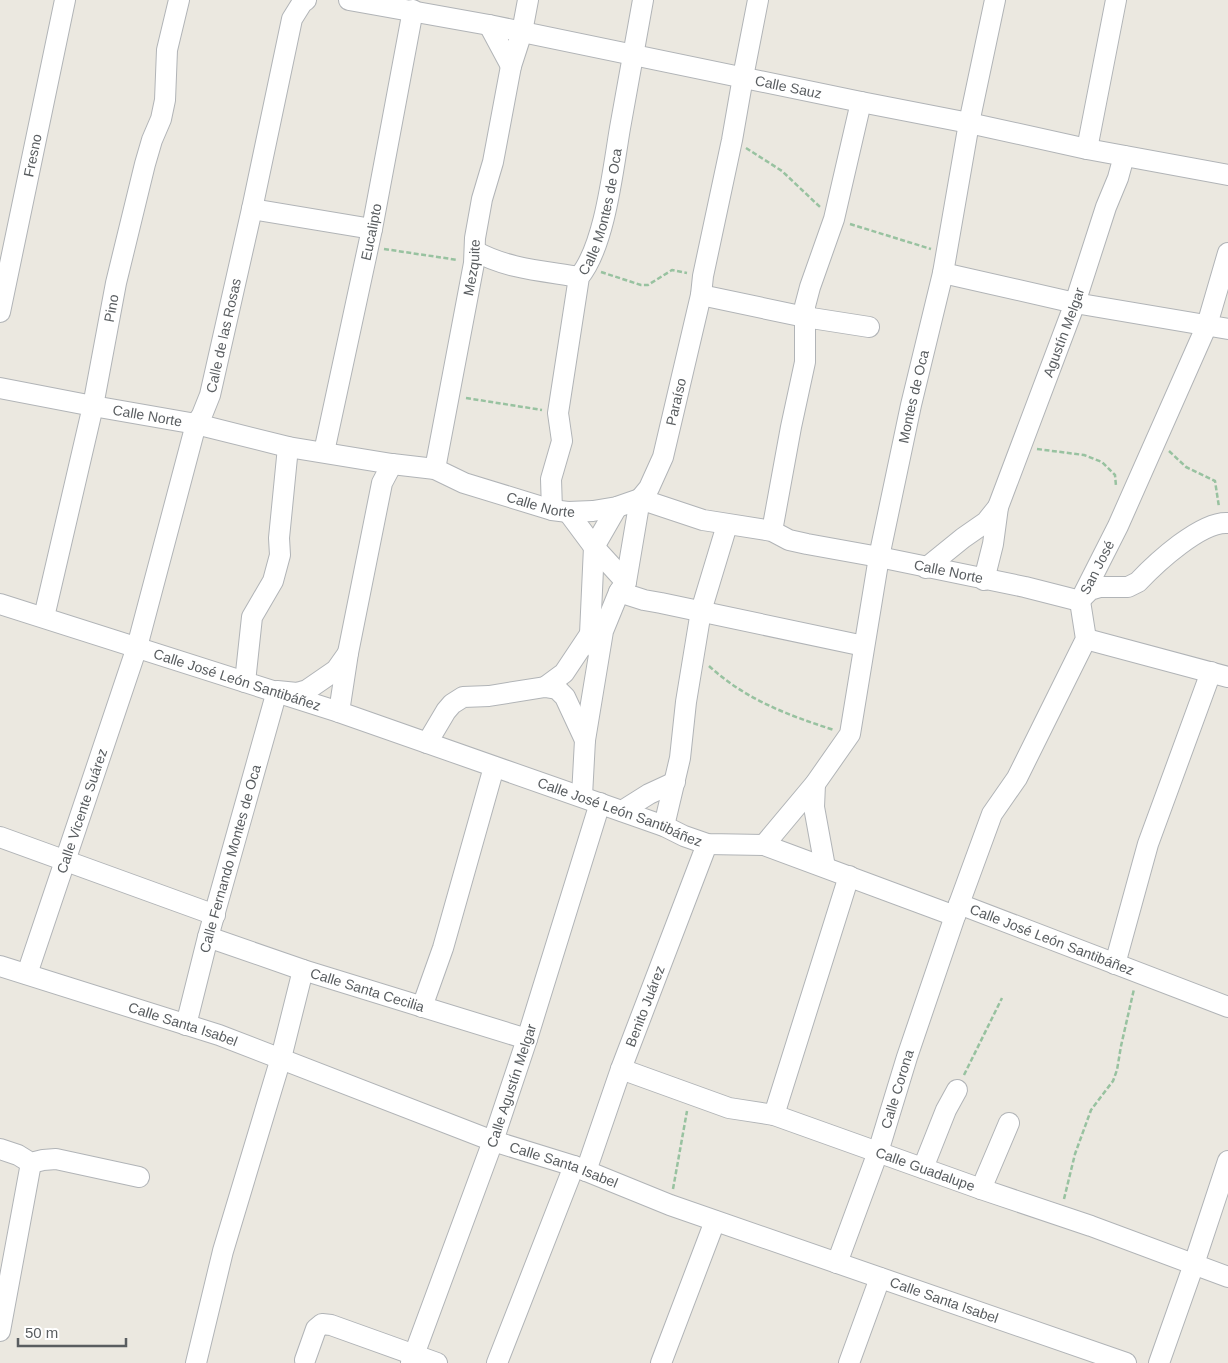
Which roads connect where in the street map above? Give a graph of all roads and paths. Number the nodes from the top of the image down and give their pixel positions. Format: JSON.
{"nodes":[{"id":1,"x":65,"y":0,"type":"edge"},
{"id":2,"x":179,"y":0,"type":"edge"},
{"id":3,"x":306,"y":0,"type":"edge"},
{"id":4,"x":348,"y":0,"type":"edge"},
{"id":5,"x":528,"y":0,"type":"edge"},
{"id":6,"x":643,"y":0,"type":"edge"},
{"id":7,"x":758,"y":0,"type":"edge"},
{"id":8,"x":995,"y":0,"type":"edge"},
{"id":9,"x":1116,"y":0,"type":"edge"},
{"id":10,"x":290,"y":9,"type":"edge"},
{"id":11,"x":412,"y":10,"type":"junction"},
{"id":12,"x":489,"y":25,"type":"junction"},
{"id":13,"x":522,"y":32,"type":"junction"},
{"id":14,"x":633,"y":56,"type":"junction"},
{"id":15,"x":511,"y":66,"type":"junction"},
{"id":16,"x":743,"y":77,"type":"junction"},
{"id":17,"x":861,"y":102,"type":"junction"},
{"id":18,"x":969,"y":123,"type":"junction"},
{"id":19,"x":1087,"y":149,"type":"junction"},
{"id":20,"x":1124,"y":156,"type":"junction"},
{"id":21,"x":1228,"y":175,"type":"edge"},
{"id":22,"x":252,"y":209,"type":"junction"},
{"id":23,"x":370,"y":238,"type":"junction"},
{"id":24,"x":1228,"y":253,"type":"edge"},
{"id":25,"x":475,"y":257,"type":"junction"},
{"id":26,"x":583,"y":272,"type":"junction"},
{"id":27,"x":943,"y":273,"type":"junction"},
{"id":28,"x":702,"y":285,"type":"junction"},
{"id":29,"x":1075,"y":303,"type":"junction"},
{"id":30,"x":0,"y":312,"type":"edge"},
{"id":31,"x":804,"y":317,"type":"junction"},
{"id":32,"x":1207,"y":326,"type":"junction"},
{"id":33,"x":869,"y":327,"type":"dead end"},
{"id":34,"x":1228,"y":329,"type":"edge"},
{"id":35,"x":0,"y":388,"type":"edge"},
{"id":36,"x":449,"y":395,"type":"junction"},
{"id":37,"x":93,"y":406,"type":"junction"},
{"id":38,"x":558,"y":413,"type":"junction"},
{"id":39,"x":196,"y":424,"type":"junction"},
{"id":40,"x":1156,"y":439,"type":"junction"},
{"id":41,"x":288,"y":447,"type":"junction"},
{"id":42,"x":1020,"y":447,"type":"junction"},
{"id":43,"x":324,"y":452,"type":"junction"},
{"id":44,"x":392,"y":464,"type":"junction"},
{"id":45,"x":435,"y":469,"type":"junction"},
{"id":46,"x":1116,"y":492,"type":"dead end"},
{"id":47,"x":640,"y":499,"type":"junction"},
{"id":48,"x":617,"y":507,"type":"junction"},
{"id":49,"x":998,"y":507,"type":"junction"},
{"id":50,"x":560,"y":511,"type":"junction"},
{"id":51,"x":1225,"y":523,"type":"edge"},
{"id":52,"x":728,"y":525,"type":"junction"},
{"id":53,"x":772,"y":530,"type":"junction"},
{"id":54,"x":594,"y":547,"type":"junction"},
{"id":55,"x":879,"y":557,"type":"junction"},
{"id":56,"x":926,"y":568,"type":"junction"},
{"id":57,"x":984,"y":580,"type":"junction"},
{"id":58,"x":623,"y":587,"type":"junction"},
{"id":59,"x":1080,"y":601,"type":"junction"},
{"id":60,"x":0,"y":604,"type":"edge"},
{"id":61,"x":701,"y":611,"type":"junction"},
{"id":62,"x":44,"y":617,"type":"junction"},
{"id":63,"x":590,"y":634,"type":"junction"},
{"id":64,"x":1086,"y":639,"type":"junction"},
{"id":65,"x":864,"y":646,"type":"junction"},
{"id":66,"x":137,"y":647,"type":"junction"},
{"id":67,"x":695,"y":651,"type":"junction"},
{"id":68,"x":348,"y":653,"type":"junction"},
{"id":69,"x":599,"y":654,"type":"junction"},
{"id":70,"x":1219,"y":674,"type":"edge"},
{"id":71,"x":245,"y":682,"type":"junction"},
{"id":72,"x":545,"y":687,"type":"junction"},
{"id":73,"x":277,"y":692,"type":"junction"},
{"id":74,"x":338,"y":712,"type":"junction"},
{"id":75,"x":850,"y":734,"type":"junction"},
{"id":76,"x":585,"y":740,"type":"junction"},
{"id":77,"x":427,"y":743,"type":"junction"},
{"id":78,"x":494,"y":767,"type":"junction"},
{"id":79,"x":675,"y":782,"type":"junction"},
{"id":80,"x":815,"y":784,"type":"junction"},
{"id":81,"x":591,"y":800,"type":"junction"},
{"id":82,"x":622,"y":811,"type":"junction"},
{"id":83,"x":664,"y":826,"type":"junction"},
{"id":84,"x":0,"y":837,"type":"edge"},
{"id":85,"x":707,"y":844,"type":"junction"},
{"id":86,"x":764,"y":845,"type":"junction"},
{"id":87,"x":64,"y":860,"type":"junction"},
{"id":88,"x":825,"y":866,"type":"junction"},
{"id":89,"x":850,"y":876,"type":"junction"},
{"id":90,"x":957,"y":910,"type":"junction"},
{"id":91,"x":215,"y":915,"type":"junction"},
{"id":92,"x":208,"y":937,"type":"junction"},
{"id":93,"x":1115,"y":964,"type":"junction"},
{"id":94,"x":0,"y":966,"type":"edge"},
{"id":95,"x":303,"y":970,"type":"junction"},
{"id":96,"x":1138,"y":973,"type":"junction"},
{"id":97,"x":27,"y":974,"type":"junction"},
{"id":98,"x":1002,"y":998,"type":"dead end"},
{"id":99,"x":1228,"y":1007,"type":"edge"},
{"id":100,"x":422,"y":1008,"type":"junction"},
{"id":101,"x":186,"y":1025,"type":"junction"},
{"id":102,"x":527,"y":1039,"type":"junction"},
{"id":103,"x":281,"y":1058,"type":"junction"},
{"id":104,"x":621,"y":1069,"type":"junction"},
{"id":105,"x":957,"y":1090,"type":"joint"},
{"id":106,"x":690,"y":1094,"type":"junction"},
{"id":107,"x":774,"y":1115,"type":"junction"},
{"id":108,"x":1009,"y":1123,"type":"dead end"},
{"id":109,"x":493,"y":1140,"type":"junction"},
{"id":110,"x":0,"y":1150,"type":"edge"},
{"id":111,"x":878,"y":1152,"type":"junction"},
{"id":112,"x":31,"y":1163,"type":"junction"},
{"id":113,"x":923,"y":1168,"type":"junction"},
{"id":114,"x":580,"y":1169,"type":"junction"},
{"id":115,"x":1227,"y":1169,"type":"edge"},
{"id":116,"x":139,"y":1177,"type":"dead end"},
{"id":117,"x":981,"y":1189,"type":"junction"},
{"id":118,"x":670,"y":1205,"type":"junction"},
{"id":119,"x":1060,"y":1215,"type":"junction"},
{"id":120,"x":715,"y":1220,"type":"junction"},
{"id":121,"x":837,"y":1263,"type":"junction"},
{"id":122,"x":1194,"y":1264,"type":"junction"},
{"id":123,"x":1228,"y":1277,"type":"edge"},
{"id":124,"x":880,"y":1278,"type":"junction"},
{"id":125,"x":3,"y":1295,"type":"edge"},
{"id":126,"x":0,"y":1331,"type":"edge"},
{"id":127,"x":412,"y":1359,"type":"edge"},
{"id":128,"x":305,"y":1360,"type":"dead end"},
{"id":129,"x":196,"y":1363,"type":"edge"},
{"id":130,"x":437,"y":1363,"type":"edge"},
{"id":131,"x":497,"y":1363,"type":"edge"},
{"id":132,"x":661,"y":1363,"type":"edge"},
{"id":133,"x":849,"y":1363,"type":"edge"},
{"id":134,"x":1126,"y":1363,"type":"edge"},
{"id":135,"x":1159,"y":1363,"type":"edge"}],
"edges":[{"from":1,"to":30,"type":"street","name":"Fresno"},
{"from":2,"to":37,"type":"street","name":"Pino"},
{"from":3,"to":10,"type":"street"},
{"from":4,"to":11,"type":"street","name":"Calle Sauz"},
{"from":5,"to":13,"type":"street","name":"Mezquite"},
{"from":6,"to":14,"type":"street","name":"Calle Montes de Oca"},
{"from":7,"to":16,"type":"street","name":"Paraíso"},
{"from":8,"to":18,"type":"street","name":"Montes de Oca"},
{"from":9,"to":19,"type":"street"},
{"from":10,"to":22,"type":"street","name":"Calle de las Rosas"},
{"from":11,"to":12,"type":"street","name":"Calle Sauz"},
{"from":11,"to":23,"type":"street","name":"Eucalipto"},
{"from":12,"to":13,"type":"street","name":"Calle Sauz"},
{"from":12,"to":15,"type":"street"},
{"from":13,"to":14,"type":"street","name":"Calle Sauz"},
{"from":13,"to":15,"type":"street","name":"Mezquite"},
{"from":14,"to":16,"type":"street","name":"Calle Sauz"},
{"from":14,"to":26,"type":"street","name":"Calle Montes de Oca"},
{"from":15,"to":25,"type":"street","name":"Mezquite"},
{"from":16,"to":17,"type":"street","name":"Calle Sauz"},
{"from":16,"to":28,"type":"street","name":"Paraíso"},
{"from":17,"to":18,"type":"street","name":"Calle Sauz"},
{"from":17,"to":31,"type":"street"},
{"from":18,"to":19,"type":"street","name":"Calle Sauz"},
{"from":18,"to":27,"type":"street","name":"Montes de Oca"},
{"from":19,"to":20,"type":"street","name":"Calle Sauz"},
{"from":20,"to":21,"type":"street","name":"Calle Sauz"},
{"from":20,"to":29,"type":"street","name":"Agustín Melgar"},
{"from":22,"to":23,"type":"street"},
{"from":22,"to":39,"type":"street","name":"Calle de las Rosas"},
{"from":23,"to":25,"type":"path"},
{"from":23,"to":43,"type":"street","name":"Eucalipto"},
{"from":24,"to":32,"type":"street","name":"San José"},
{"from":25,"to":26,"type":"street"},
{"from":25,"to":36,"type":"street","name":"Mezquite"},
{"from":26,"to":28,"type":"path"},
{"from":26,"to":38,"type":"street","name":"Calle Montes de Oca"},
{"from":27,"to":29,"type":"street"},
{"from":27,"to":55,"type":"street","name":"Montes de Oca"},
{"from":28,"to":31,"type":"street"},
{"from":28,"to":47,"type":"street","name":"Paraíso"},
{"from":29,"to":32,"type":"street"},
{"from":29,"to":42,"type":"street","name":"Agustín Melgar"},
{"from":31,"to":33,"type":"street"},
{"from":31,"to":53,"type":"street"},
{"from":32,"to":34,"type":"street"},
{"from":32,"to":40,"type":"street","name":"San José"},
{"from":35,"to":37,"type":"street","name":"Calle Norte"},
{"from":36,"to":38,"type":"path"},
{"from":36,"to":45,"type":"street","name":"Mezquite"},
{"from":37,"to":39,"type":"street","name":"Calle Norte"},
{"from":37,"to":62,"type":"street","name":"Pino"},
{"from":38,"to":50,"type":"street","name":"Calle Montes de Oca"},
{"from":39,"to":41,"type":"street","name":"Calle Norte"},
{"from":39,"to":66,"type":"street","name":"Calle de las Rosas"},
{"from":40,"to":51,"type":"path"},
{"from":40,"to":59,"type":"street","name":"San José"},
{"from":41,"to":43,"type":"street","name":"Calle Norte"},
{"from":41,"to":71,"type":"street"},
{"from":42,"to":46,"type":"path"},
{"from":42,"to":49,"type":"street","name":"Agustín Melgar"},
{"from":43,"to":44,"type":"street","name":"Calle Norte"},
{"from":44,"to":45,"type":"street","name":"Calle Norte"},
{"from":44,"to":68,"type":"street"},
{"from":45,"to":50,"type":"street","name":"Calle Norte"},
{"from":47,"to":48,"type":"street","name":"Calle Norte"},
{"from":47,"to":52,"type":"street","name":"Calle Norte"},
{"from":47,"to":58,"type":"street","name":"Paraíso"},
{"from":48,"to":50,"type":"street","name":"Calle Norte"},
{"from":48,"to":54,"type":"street"},
{"from":49,"to":56,"type":"street","name":"Agustín Melgar"},
{"from":49,"to":57,"type":"street","name":"Agustín Melgar"},
{"from":50,"to":54,"type":"street"},
{"from":51,"to":59,"type":"street"},
{"from":52,"to":53,"type":"street","name":"Calle Norte"},
{"from":52,"to":61,"type":"street"},
{"from":53,"to":55,"type":"street","name":"Calle Norte"},
{"from":54,"to":58,"type":"street"},
{"from":54,"to":63,"type":"street"},
{"from":55,"to":56,"type":"street","name":"Calle Norte"},
{"from":55,"to":65,"type":"street","name":"Montes de Oca"},
{"from":56,"to":57,"type":"street","name":"Calle Norte"},
{"from":57,"to":59,"type":"street","name":"Calle Norte"},
{"from":58,"to":61,"type":"street"},
{"from":58,"to":69,"type":"street","name":"Paraíso"},
{"from":59,"to":64,"type":"street","name":"San José"},
{"from":60,"to":62,"type":"street","name":"Calle José León Santibáñez"},
{"from":61,"to":65,"type":"street"},
{"from":61,"to":67,"type":"street"},
{"from":62,"to":66,"type":"street","name":"Calle José León Santibáñez"},
{"from":63,"to":69,"type":"street"},
{"from":63,"to":72,"type":"street"},
{"from":64,"to":70,"type":"street"},
{"from":64,"to":90,"type":"street"},
{"from":65,"to":75,"type":"street","name":"Montes de Oca"},
{"from":66,"to":71,"type":"street","name":"Calle José León Santibáñez"},
{"from":66,"to":87,"type":"street","name":"Calle Vicente Suárez"},
{"from":67,"to":75,"type":"path"},
{"from":67,"to":79,"type":"street"},
{"from":68,"to":73,"type":"street"},
{"from":68,"to":74,"type":"street"},
{"from":69,"to":76,"type":"street","name":"Paraíso"},
{"from":70,"to":93,"type":"street"},
{"from":71,"to":73,"type":"street","name":"Calle José León Santibáñez"},
{"from":72,"to":76,"type":"street"},
{"from":72,"to":77,"type":"street"},
{"from":73,"to":74,"type":"street","name":"Calle José León Santibáñez"},
{"from":73,"to":91,"type":"street","name":"Calle Fernando Montes de Oca"},
{"from":74,"to":77,"type":"street","name":"Calle José León Santibáñez"},
{"from":75,"to":80,"type":"street","name":"Montes de Oca"},
{"from":76,"to":81,"type":"street","name":"Paraíso"},
{"from":77,"to":78,"type":"street","name":"Calle José León Santibáñez"},
{"from":78,"to":81,"type":"street","name":"Calle José León Santibáñez"},
{"from":78,"to":100,"type":"street"},
{"from":79,"to":82,"type":"street"},
{"from":79,"to":83,"type":"street"},
{"from":80,"to":86,"type":"street","name":"Montes de Oca"},
{"from":80,"to":88,"type":"street"},
{"from":81,"to":82,"type":"street","name":"Calle José León Santibáñez"},
{"from":81,"to":102,"type":"street","name":"Calle Agustín Melgar"},
{"from":82,"to":83,"type":"street","name":"Calle José León Santibáñez"},
{"from":83,"to":85,"type":"street","name":"Calle José León Santibáñez"},
{"from":84,"to":87,"type":"street"},
{"from":85,"to":86,"type":"street","name":"Calle José León Santibáñez"},
{"from":85,"to":104,"type":"street","name":"Benito Juárez"},
{"from":86,"to":88,"type":"street","name":"Calle José León Santibáñez"},
{"from":87,"to":91,"type":"street"},
{"from":87,"to":97,"type":"street","name":"Calle Vicente Suárez"},
{"from":88,"to":89,"type":"street","name":"Calle José León Santibáñez"},
{"from":89,"to":90,"type":"street","name":"Calle José León Santibáñez"},
{"from":89,"to":107,"type":"street"},
{"from":90,"to":93,"type":"street","name":"Calle José León Santibáñez"},
{"from":90,"to":111,"type":"street","name":"Calle Corona"},
{"from":91,"to":92,"type":"street","name":"Calle Fernando Montes de Oca"},
{"from":92,"to":95,"type":"street","name":"Calle Santa Cecilia"},
{"from":92,"to":101,"type":"street","name":"Calle Fernando Montes de Oca"},
{"from":93,"to":96,"type":"street","name":"Calle José León Santibáñez"},
{"from":94,"to":97,"type":"street","name":"Calle Santa Isabel"},
{"from":95,"to":100,"type":"street","name":"Calle Santa Cecilia"},
{"from":95,"to":103,"type":"street"},
{"from":96,"to":99,"type":"street","name":"Calle José León Santibáñez"},
{"from":96,"to":119,"type":"path"},
{"from":97,"to":101,"type":"street","name":"Calle Santa Isabel"},
{"from":98,"to":105,"type":"path"},
{"from":100,"to":102,"type":"street","name":"Calle Santa Cecilia"},
{"from":101,"to":103,"type":"street","name":"Calle Santa Isabel"},
{"from":102,"to":109,"type":"street","name":"Calle Agustín Melgar"},
{"from":103,"to":109,"type":"street","name":"Calle Santa Isabel"},
{"from":103,"to":129,"type":"street"},
{"from":104,"to":106,"type":"street","name":"Calle Guadalupe"},
{"from":104,"to":114,"type":"street","name":"Benito Juárez"},
{"from":105,"to":113,"type":"street"},
{"from":106,"to":107,"type":"street","name":"Calle Guadalupe"},
{"from":106,"to":118,"type":"path"},
{"from":107,"to":111,"type":"street","name":"Calle Guadalupe"},
{"from":108,"to":117,"type":"street"},
{"from":109,"to":114,"type":"street","name":"Calle Santa Isabel"},
{"from":109,"to":127,"type":"street","name":"Calle Agustín Melgar"},
{"from":110,"to":112,"type":"street"},
{"from":111,"to":113,"type":"street","name":"Calle Guadalupe"},
{"from":111,"to":121,"type":"street","name":"Calle Corona"},
{"from":112,"to":116,"type":"street"},
{"from":112,"to":125,"type":"street"},
{"from":113,"to":117,"type":"street","name":"Calle Guadalupe"},
{"from":114,"to":118,"type":"street","name":"Calle Santa Isabel"},
{"from":114,"to":131,"type":"street","name":"Benito Juárez"},
{"from":115,"to":122,"type":"street"},
{"from":117,"to":119,"type":"street","name":"Calle Guadalupe"},
{"from":118,"to":120,"type":"street","name":"Calle Santa Isabel"},
{"from":119,"to":122,"type":"street","name":"Calle Guadalupe"},
{"from":120,"to":121,"type":"street","name":"Calle Santa Isabel"},
{"from":120,"to":132,"type":"street"},
{"from":121,"to":124,"type":"street","name":"Calle Santa Isabel"},
{"from":122,"to":123,"type":"street","name":"Calle Guadalupe"},
{"from":122,"to":135,"type":"street"},
{"from":124,"to":133,"type":"street"},
{"from":124,"to":134,"type":"street","name":"Calle Santa Isabel"},
{"from":125,"to":126,"type":"street"},
{"from":127,"to":128,"type":"street"},
{"from":127,"to":130,"type":"street"}]}
